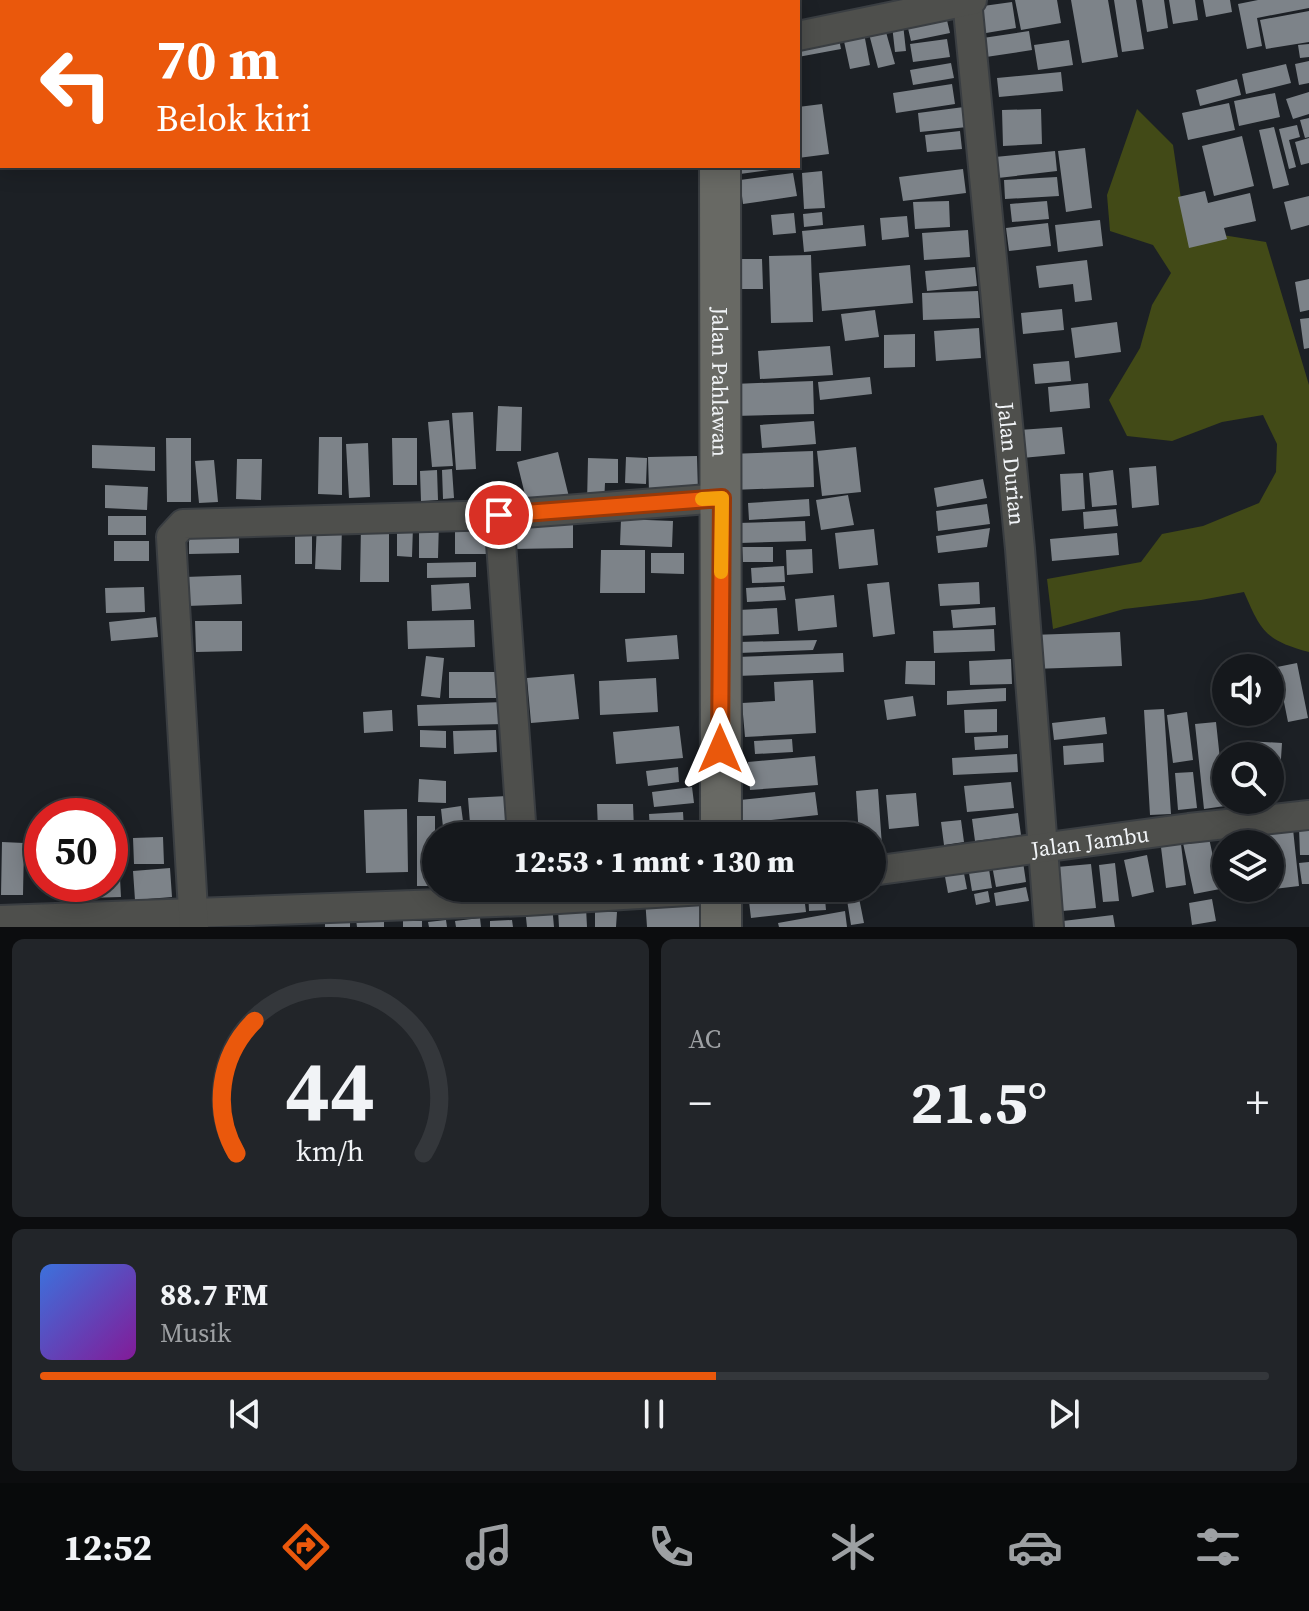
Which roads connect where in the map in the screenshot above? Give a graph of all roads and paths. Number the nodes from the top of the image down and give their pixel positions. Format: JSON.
{"nodes":[{"id":1,"x":968,"y":0,"type":"edge"},
{"id":2,"x":800,"y":36,"type":"edge"},
{"id":3,"x":720,"y":168,"type":"edge"},
{"id":4,"x":722,"y":498,"type":"junction"},
{"id":5,"x":499,"y":515,"type":"junction"},
{"id":6,"x":1309,"y":815,"type":"edge"},
{"id":7,"x":521,"y":822,"type":"edge"},
{"id":8,"x":721,"y":822,"type":"edge"},
{"id":9,"x":1042,"y":849,"type":"junction"},
{"id":10,"x":886,"y":869,"type":"edge"},
{"id":11,"x":422,"y":902,"type":"edge"},
{"id":12,"x":194,"y":919,"type":"edge"},
{"id":13,"x":0,"y":920,"type":"edge"},
{"id":14,"x":1049,"y":927,"type":"edge"}],
"edges":[{"from":1,"to":2,"type":"street"},
{"from":1,"to":9,"type":"street","name":"Jalan Durian"},
{"from":3,"to":4,"type":"main road","name":"Jalan Pahlawan"},
{"from":4,"to":5,"type":"street"},
{"from":4,"to":8,"type":"main road","name":"Jalan Pahlawan"},
{"from":5,"to":7,"type":"street"},
{"from":5,"to":12,"type":"street"},
{"from":6,"to":9,"type":"street","name":"Jalan Jambu"},
{"from":9,"to":10,"type":"street","name":"Jalan Jambu"},
{"from":9,"to":14,"type":"street","name":"Jalan Durian"},
{"from":11,"to":12,"type":"street"},
{"from":12,"to":13,"type":"street"}]}
